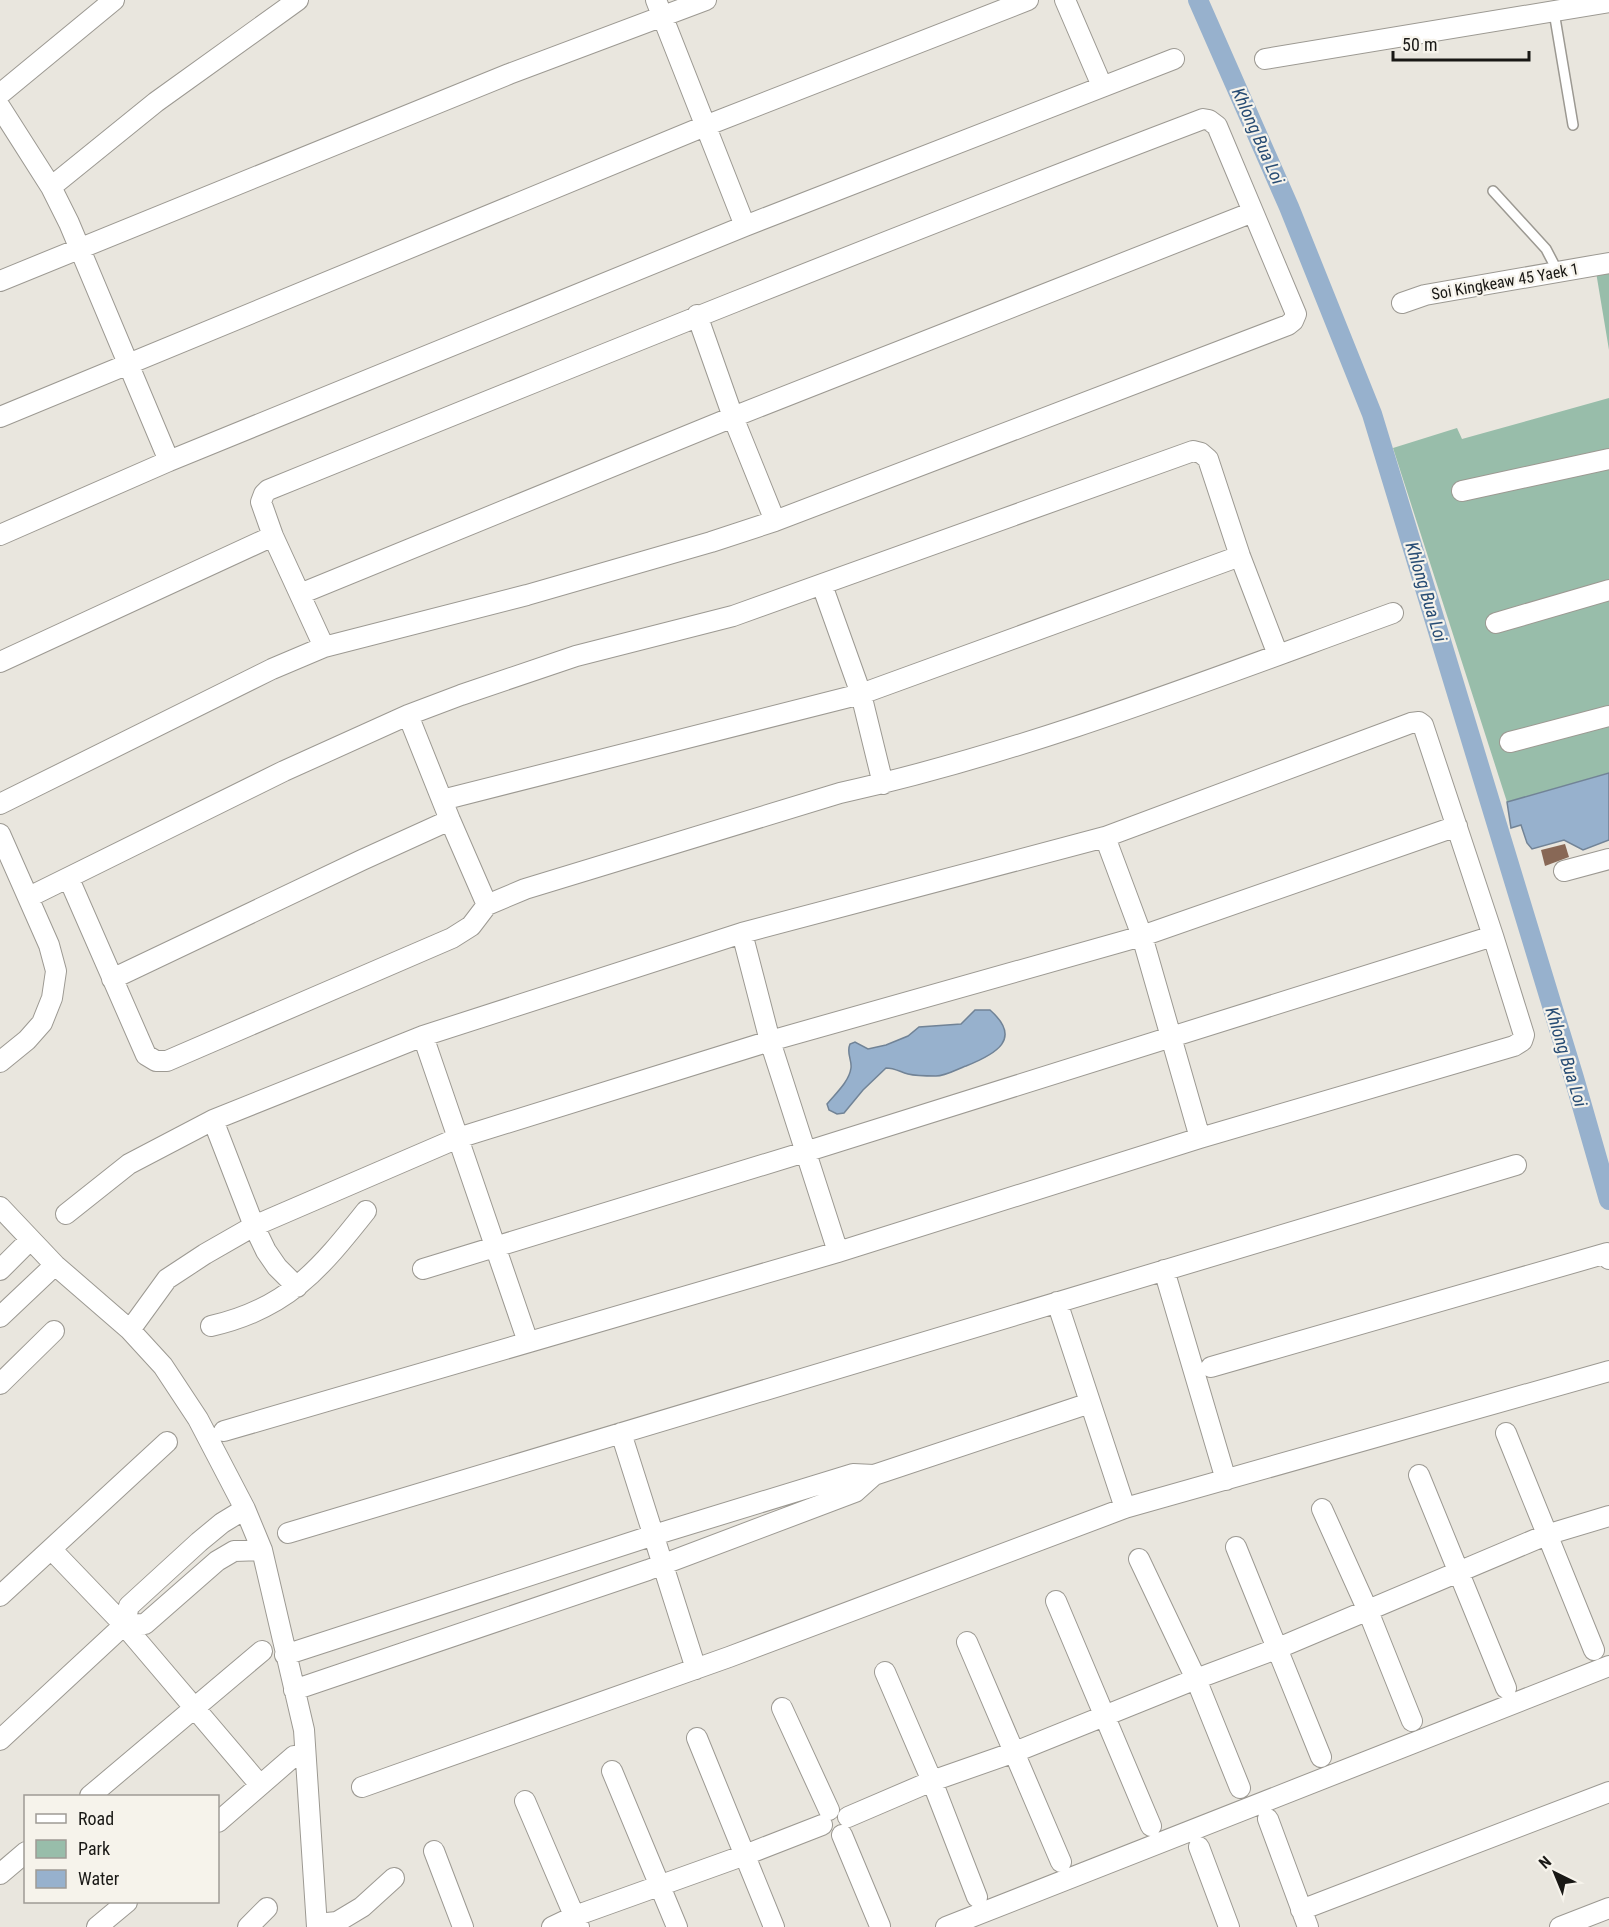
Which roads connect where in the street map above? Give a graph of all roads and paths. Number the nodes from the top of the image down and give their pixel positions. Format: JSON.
{"nodes":[{"id":1,"x":114,"y":0,"type":"edge"},
{"id":2,"x":298,"y":0,"type":"edge"},
{"id":3,"x":706,"y":0,"type":"edge"},
{"id":4,"x":1028,"y":0,"type":"edge"},
{"id":5,"x":1065,"y":0,"type":"edge"},
{"id":6,"x":1609,"y":2,"type":"edge"},
{"id":7,"x":659,"y":8,"type":"edge"},
{"id":8,"x":1554,"y":12,"type":"junction"},
{"id":9,"x":1174,"y":59,"type":"dead end"},
{"id":10,"x":1264,"y":59,"type":"dead end"},
{"id":11,"x":1102,"y":86,"type":"junction"},
{"id":12,"x":0,"y":94,"type":"edge"},
{"id":13,"x":0,"y":107,"type":"edge"},
{"id":14,"x":1573,"y":125,"type":"dead end"},
{"id":15,"x":705,"y":126,"type":"junction"},
{"id":16,"x":51,"y":187,"type":"junction"},
{"id":17,"x":1493,"y":190,"type":"dead end"},
{"id":18,"x":1252,"y":212,"type":"junction"},
{"id":19,"x":745,"y":226,"type":"junction"},
{"id":20,"x":79,"y":248,"type":"junction"},
{"id":21,"x":1609,"y":263,"type":"edge"},
{"id":22,"x":1558,"y":273,"type":"junction"},
{"id":23,"x":0,"y":281,"type":"edge"},
{"id":24,"x":1402,"y":303,"type":"dead end"},
{"id":25,"x":697,"y":315,"type":"junction"},
{"id":26,"x":128,"y":364,"type":"junction"},
{"id":27,"x":0,"y":417,"type":"edge"},
{"id":28,"x":733,"y":417,"type":"junction"},
{"id":29,"x":1609,"y":459,"type":"edge"},
{"id":30,"x":169,"y":461,"type":"junction"},
{"id":31,"x":1461,"y":491,"type":"dead end"},
{"id":32,"x":775,"y":521,"type":"junction"},
{"id":33,"x":0,"y":535,"type":"edge"},
{"id":34,"x":273,"y":536,"type":"junction"},
{"id":35,"x":1240,"y":556,"type":"junction"},
{"id":36,"x":822,"y":585,"type":"junction"},
{"id":37,"x":1609,"y":590,"type":"edge"},
{"id":38,"x":300,"y":594,"type":"junction"},
{"id":39,"x":1393,"y":613,"type":"dead end"},
{"id":40,"x":1496,"y":623,"type":"dead end"},
{"id":41,"x":324,"y":647,"type":"junction"},
{"id":42,"x":1278,"y":655,"type":"junction"},
{"id":43,"x":0,"y":662,"type":"edge"},
{"id":44,"x":861,"y":694,"type":"junction"},
{"id":45,"x":408,"y":715,"type":"junction"},
{"id":46,"x":1609,"y":716,"type":"edge"},
{"id":47,"x":1510,"y":742,"type":"dead end"},
{"id":48,"x":883,"y":784,"type":"junction"},
{"id":49,"x":442,"y":800,"type":"junction"},
{"id":50,"x":0,"y":804,"type":"edge"},
{"id":51,"x":450,"y":820,"type":"junction"},
{"id":52,"x":1457,"y":826,"type":"junction"},
{"id":53,"x":0,"y":834,"type":"edge"},
{"id":54,"x":1105,"y":837,"type":"junction"},
{"id":55,"x":1609,"y":859,"type":"edge"},
{"id":56,"x":1564,"y":871,"type":"dead end"},
{"id":57,"x":69,"y":879,"type":"junction"},
{"id":58,"x":29,"y":897,"type":"junction"},
{"id":59,"x":487,"y":905,"type":"junction"},
{"id":60,"x":742,"y":933,"type":"junction"},
{"id":61,"x":1142,"y":936,"type":"junction"},
{"id":62,"x":1494,"y":936,"type":"junction"},
{"id":63,"x":112,"y":979,"type":"junction"},
{"id":64,"x":423,"y":1036,"type":"junction"},
{"id":65,"x":1170,"y":1037,"type":"junction"},
{"id":66,"x":770,"y":1041,"type":"junction"},
{"id":67,"x":0,"y":1062,"type":"edge"},
{"id":68,"x":213,"y":1120,"type":"junction"},
{"id":69,"x":458,"y":1138,"type":"junction"},
{"id":70,"x":1200,"y":1138,"type":"junction"},
{"id":71,"x":805,"y":1152,"type":"junction"},
{"id":72,"x":1516,"y":1165,"type":"dead end"},
{"id":73,"x":0,"y":1207,"type":"edge"},
{"id":74,"x":366,"y":1211,"type":"dead end"},
{"id":75,"x":66,"y":1214,"type":"dead end"},
{"id":76,"x":254,"y":1226,"type":"junction"},
{"id":77,"x":30,"y":1240,"type":"junction"},
{"id":78,"x":495,"y":1246,"type":"junction"},
{"id":79,"x":838,"y":1252,"type":"junction"},
{"id":80,"x":1609,"y":1259,"type":"edge"},
{"id":81,"x":55,"y":1265,"type":"junction"},
{"id":82,"x":423,"y":1269,"type":"dead end"},
{"id":83,"x":0,"y":1270,"type":"edge"},
{"id":84,"x":1164,"y":1270,"type":"junction"},
{"id":85,"x":297,"y":1287,"type":"junction"},
{"id":86,"x":1057,"y":1302,"type":"junction"},
{"id":87,"x":0,"y":1317,"type":"edge"},
{"id":88,"x":211,"y":1326,"type":"dead end"},
{"id":89,"x":130,"y":1330,"type":"junction"},
{"id":90,"x":54,"y":1331,"type":"dead end"},
{"id":91,"x":528,"y":1342,"type":"junction"},
{"id":92,"x":1211,"y":1367,"type":"dead end"},
{"id":93,"x":1609,"y":1371,"type":"edge"},
{"id":94,"x":0,"y":1384,"type":"edge"},
{"id":95,"x":1090,"y":1403,"type":"junction"},
{"id":96,"x":224,"y":1431,"type":"dead end"},
{"id":97,"x":1506,"y":1432,"type":"dead end"},
{"id":98,"x":621,"y":1433,"type":"junction"},
{"id":99,"x":167,"y":1442,"type":"dead end"},
{"id":100,"x":874,"y":1475,"type":"junction"},
{"id":101,"x":1419,"y":1475,"type":"dead end"},
{"id":102,"x":1226,"y":1480,"type":"junction"},
{"id":103,"x":1125,"y":1508,"type":"junction"},
{"id":104,"x":245,"y":1509,"type":"junction"},
{"id":105,"x":1322,"y":1509,"type":"dead end"},
{"id":106,"x":1609,"y":1516,"type":"edge"},
{"id":107,"x":288,"y":1533,"type":"dead end"},
{"id":108,"x":654,"y":1535,"type":"junction"},
{"id":109,"x":1546,"y":1535,"type":"junction"},
{"id":110,"x":1236,"y":1547,"type":"dead end"},
{"id":111,"x":51,"y":1549,"type":"junction"},
{"id":112,"x":262,"y":1550,"type":"junction"},
{"id":113,"x":1139,"y":1559,"type":"dead end"},
{"id":114,"x":664,"y":1564,"type":"junction"},
{"id":115,"x":1458,"y":1573,"type":"junction"},
{"id":116,"x":0,"y":1596,"type":"edge"},
{"id":117,"x":1056,"y":1601,"type":"dead end"},
{"id":118,"x":1368,"y":1611,"type":"junction"},
{"id":119,"x":124,"y":1625,"type":"junction"},
{"id":120,"x":967,"y":1642,"type":"dead end"},
{"id":121,"x":1276,"y":1649,"type":"junction"},
{"id":122,"x":1594,"y":1650,"type":"dead end"},
{"id":123,"x":262,"y":1651,"type":"dead end"},
{"id":124,"x":285,"y":1655,"type":"junction"},
{"id":125,"x":1609,"y":1666,"type":"edge"},
{"id":126,"x":696,"y":1669,"type":"junction"},
{"id":127,"x":885,"y":1672,"type":"dead end"},
{"id":128,"x":1196,"y":1679,"type":"junction"},
{"id":129,"x":1506,"y":1688,"type":"dead end"},
{"id":130,"x":294,"y":1689,"type":"junction"},
{"id":131,"x":194,"y":1707,"type":"junction"},
{"id":132,"x":782,"y":1708,"type":"dead end"},
{"id":133,"x":1106,"y":1716,"type":"junction"},
{"id":134,"x":1412,"y":1721,"type":"dead end"},
{"id":135,"x":698,"y":1738,"type":"dead end"},
{"id":136,"x":0,"y":1740,"type":"edge"},
{"id":137,"x":1015,"y":1752,"type":"junction"},
{"id":138,"x":294,"y":1756,"type":"dead end"},
{"id":139,"x":1321,"y":1757,"type":"dead end"},
{"id":140,"x":612,"y":1771,"type":"dead end"},
{"id":141,"x":932,"y":1781,"type":"junction"},
{"id":142,"x":260,"y":1785,"type":"junction"},
{"id":143,"x":362,"y":1787,"type":"dead end"},
{"id":144,"x":1240,"y":1788,"type":"dead end"},
{"id":145,"x":1609,"y":1792,"type":"edge"},
{"id":146,"x":92,"y":1795,"type":"edge"},
{"id":147,"x":525,"y":1801,"type":"dead end"},
{"id":148,"x":826,"y":1818,"type":"junction"},
{"id":149,"x":1268,"y":1819,"type":"dead end"},
{"id":150,"x":219,"y":1821,"type":"edge"},
{"id":151,"x":845,"y":1826,"type":"junction"},
{"id":152,"x":1151,"y":1826,"type":"dead end"},
{"id":153,"x":1199,"y":1847,"type":"dead end"},
{"id":154,"x":434,"y":1851,"type":"dead end"},
{"id":155,"x":24,"y":1854,"type":"edge"},
{"id":156,"x":745,"y":1855,"type":"junction"},
{"id":157,"x":1061,"y":1862,"type":"dead end"},
{"id":158,"x":0,"y":1874,"type":"edge"},
{"id":159,"x":394,"y":1878,"type":"dead end"},
{"id":160,"x":660,"y":1885,"type":"junction"},
{"id":161,"x":977,"y":1897,"type":"dead end"},
{"id":162,"x":126,"y":1903,"type":"edge"},
{"id":163,"x":267,"y":1908,"type":"dead end"},
{"id":164,"x":1609,"y":1908,"type":"edge"},
{"id":165,"x":1304,"y":1919,"type":"edge"},
{"id":166,"x":577,"y":1922,"type":"edge"},
{"id":167,"x":317,"y":1926,"type":"edge"},
{"id":168,"x":880,"y":1926,"type":"edge"},
{"id":169,"x":97,"y":1927,"type":"edge"},
{"id":170,"x":248,"y":1927,"type":"edge"},
{"id":171,"x":463,"y":1927,"type":"edge"},
{"id":172,"x":552,"y":1927,"type":"edge"},
{"id":173,"x":677,"y":1927,"type":"edge"},
{"id":174,"x":774,"y":1927,"type":"edge"},
{"id":175,"x":946,"y":1927,"type":"edge"},
{"id":176,"x":1229,"y":1927,"type":"edge"},
{"id":177,"x":1560,"y":1927,"type":"edge"}],
"edges":[{"from":1,"to":12,"type":"street"},
{"from":2,"to":16,"type":"street"},
{"from":3,"to":7,"type":"street"},
{"from":4,"to":15,"type":"street"},
{"from":5,"to":11,"type":"street"},
{"from":6,"to":8,"type":"street"},
{"from":7,"to":15,"type":"street"},
{"from":7,"to":20,"type":"street"},
{"from":8,"to":10,"type":"street"},
{"from":8,"to":14,"type":"lane"},
{"from":9,"to":11,"type":"street"},
{"from":11,"to":19,"type":"street"},
{"from":13,"to":16,"type":"street"},
{"from":15,"to":19,"type":"street"},
{"from":15,"to":26,"type":"street"},
{"from":16,"to":20,"type":"street"},
{"from":17,"to":22,"type":"lane"},
{"from":18,"to":25,"type":"street"},
{"from":18,"to":28,"type":"street"},
{"from":18,"to":32,"type":"street"},
{"from":19,"to":30,"type":"street"},
{"from":20,"to":23,"type":"street"},
{"from":20,"to":26,"type":"street"},
{"from":21,"to":22,"type":"street","name":"Soi Kingkeaw 45 Yaek 1"},
{"from":22,"to":24,"type":"street","name":"Soi Kingkeaw 45 Yaek 1"},
{"from":25,"to":28,"type":"street"},
{"from":25,"to":34,"type":"street"},
{"from":26,"to":27,"type":"street"},
{"from":26,"to":30,"type":"street"},
{"from":28,"to":32,"type":"street"},
{"from":28,"to":38,"type":"street"},
{"from":29,"to":31,"type":"street"},
{"from":30,"to":33,"type":"street"},
{"from":32,"to":41,"type":"street"},
{"from":34,"to":38,"type":"street"},
{"from":34,"to":43,"type":"street"},
{"from":35,"to":36,"type":"street"},
{"from":35,"to":42,"type":"street"},
{"from":35,"to":44,"type":"street"},
{"from":36,"to":44,"type":"street"},
{"from":36,"to":45,"type":"street"},
{"from":37,"to":40,"type":"street"},
{"from":38,"to":41,"type":"street"},
{"from":39,"to":42,"type":"street"},
{"from":41,"to":50,"type":"street"},
{"from":42,"to":48,"type":"street"},
{"from":44,"to":48,"type":"street"},
{"from":44,"to":49,"type":"street"},
{"from":45,"to":49,"type":"street"},
{"from":45,"to":57,"type":"street"},
{"from":46,"to":47,"type":"street"},
{"from":48,"to":59,"type":"street"},
{"from":49,"to":51,"type":"street"},
{"from":51,"to":59,"type":"street"},
{"from":51,"to":63,"type":"street"},
{"from":52,"to":54,"type":"street"},
{"from":52,"to":61,"type":"street"},
{"from":52,"to":62,"type":"street"},
{"from":53,"to":58,"type":"street"},
{"from":54,"to":60,"type":"street"},
{"from":54,"to":61,"type":"street"},
{"from":55,"to":56,"type":"street"},
{"from":57,"to":58,"type":"street"},
{"from":57,"to":63,"type":"street"},
{"from":58,"to":67,"type":"street"},
{"from":59,"to":63,"type":"street"},
{"from":60,"to":64,"type":"street"},
{"from":60,"to":66,"type":"street"},
{"from":61,"to":65,"type":"street"},
{"from":61,"to":66,"type":"street"},
{"from":62,"to":65,"type":"street"},
{"from":62,"to":70,"type":"street"},
{"from":64,"to":68,"type":"street"},
{"from":64,"to":69,"type":"street"},
{"from":65,"to":70,"type":"street"},
{"from":65,"to":71,"type":"street"},
{"from":66,"to":69,"type":"street"},
{"from":66,"to":71,"type":"street"},
{"from":68,"to":75,"type":"street"},
{"from":68,"to":76,"type":"street"},
{"from":69,"to":76,"type":"street"},
{"from":69,"to":78,"type":"street"},
{"from":70,"to":79,"type":"street"},
{"from":71,"to":78,"type":"street"},
{"from":71,"to":79,"type":"street"},
{"from":72,"to":84,"type":"street"},
{"from":73,"to":77,"type":"street"},
{"from":74,"to":85,"type":"street"},
{"from":76,"to":85,"type":"street"},
{"from":76,"to":89,"type":"street"},
{"from":77,"to":81,"type":"street"},
{"from":77,"to":83,"type":"street"},
{"from":78,"to":82,"type":"street"},
{"from":78,"to":91,"type":"street"},
{"from":79,"to":91,"type":"street"},
{"from":80,"to":92,"type":"street"},
{"from":81,"to":87,"type":"street"},
{"from":81,"to":89,"type":"street"},
{"from":84,"to":86,"type":"street"},
{"from":84,"to":102,"type":"street"},
{"from":85,"to":88,"type":"street"},
{"from":86,"to":95,"type":"street"},
{"from":86,"to":98,"type":"street"},
{"from":89,"to":104,"type":"street"},
{"from":90,"to":94,"type":"street"},
{"from":91,"to":96,"type":"street"},
{"from":93,"to":102,"type":"street"},
{"from":95,"to":100,"type":"street"},
{"from":95,"to":103,"type":"street"},
{"from":97,"to":109,"type":"street"},
{"from":98,"to":107,"type":"street"},
{"from":98,"to":108,"type":"street"},
{"from":99,"to":111,"type":"street"},
{"from":100,"to":108,"type":"street"},
{"from":100,"to":114,"type":"street"},
{"from":101,"to":115,"type":"street"},
{"from":102,"to":103,"type":"street"},
{"from":103,"to":126,"type":"street"},
{"from":104,"to":112,"type":"street"},
{"from":104,"to":119,"type":"street"},
{"from":105,"to":118,"type":"street"},
{"from":106,"to":109,"type":"street"},
{"from":108,"to":114,"type":"street"},
{"from":108,"to":124,"type":"street"},
{"from":109,"to":115,"type":"street"},
{"from":109,"to":122,"type":"street"},
{"from":110,"to":121,"type":"street"},
{"from":111,"to":116,"type":"street"},
{"from":111,"to":119,"type":"street"},
{"from":112,"to":119,"type":"street"},
{"from":112,"to":124,"type":"street"},
{"from":113,"to":128,"type":"street"},
{"from":114,"to":126,"type":"street"},
{"from":114,"to":130,"type":"street"},
{"from":115,"to":118,"type":"street"},
{"from":115,"to":129,"type":"street"},
{"from":117,"to":133,"type":"street"},
{"from":118,"to":121,"type":"street"},
{"from":118,"to":134,"type":"street"},
{"from":119,"to":131,"type":"street"},
{"from":119,"to":136,"type":"street"},
{"from":120,"to":137,"type":"street"},
{"from":121,"to":128,"type":"street"},
{"from":121,"to":139,"type":"street"},
{"from":123,"to":131,"type":"street"},
{"from":124,"to":130,"type":"street"},
{"from":125,"to":175,"type":"street"},
{"from":126,"to":143,"type":"street"},
{"from":127,"to":141,"type":"street"},
{"from":128,"to":133,"type":"street"},
{"from":128,"to":144,"type":"street"},
{"from":130,"to":167,"type":"street"},
{"from":131,"to":142,"type":"street"},
{"from":131,"to":146,"type":"street"},
{"from":132,"to":148,"type":"street"},
{"from":133,"to":137,"type":"street"},
{"from":133,"to":152,"type":"street"},
{"from":135,"to":156,"type":"street"},
{"from":137,"to":141,"type":"street"},
{"from":137,"to":157,"type":"street"},
{"from":138,"to":142,"type":"street"},
{"from":140,"to":160,"type":"street"},
{"from":141,"to":151,"type":"street"},
{"from":141,"to":161,"type":"street"},
{"from":142,"to":150,"type":"street"},
{"from":145,"to":165,"type":"street"},
{"from":147,"to":166,"type":"street"},
{"from":148,"to":151,"type":"street"},
{"from":148,"to":156,"type":"street"},
{"from":149,"to":165,"type":"street"},
{"from":151,"to":168,"type":"street"},
{"from":153,"to":176,"type":"street"},
{"from":154,"to":171,"type":"street"},
{"from":155,"to":158,"type":"street"},
{"from":156,"to":160,"type":"street"},
{"from":156,"to":174,"type":"street"},
{"from":159,"to":167,"type":"street"},
{"from":160,"to":166,"type":"street"},
{"from":160,"to":173,"type":"street"},
{"from":162,"to":169,"type":"street"},
{"from":163,"to":170,"type":"street"},
{"from":164,"to":177,"type":"street"},
{"from":166,"to":172,"type":"street"}]}
